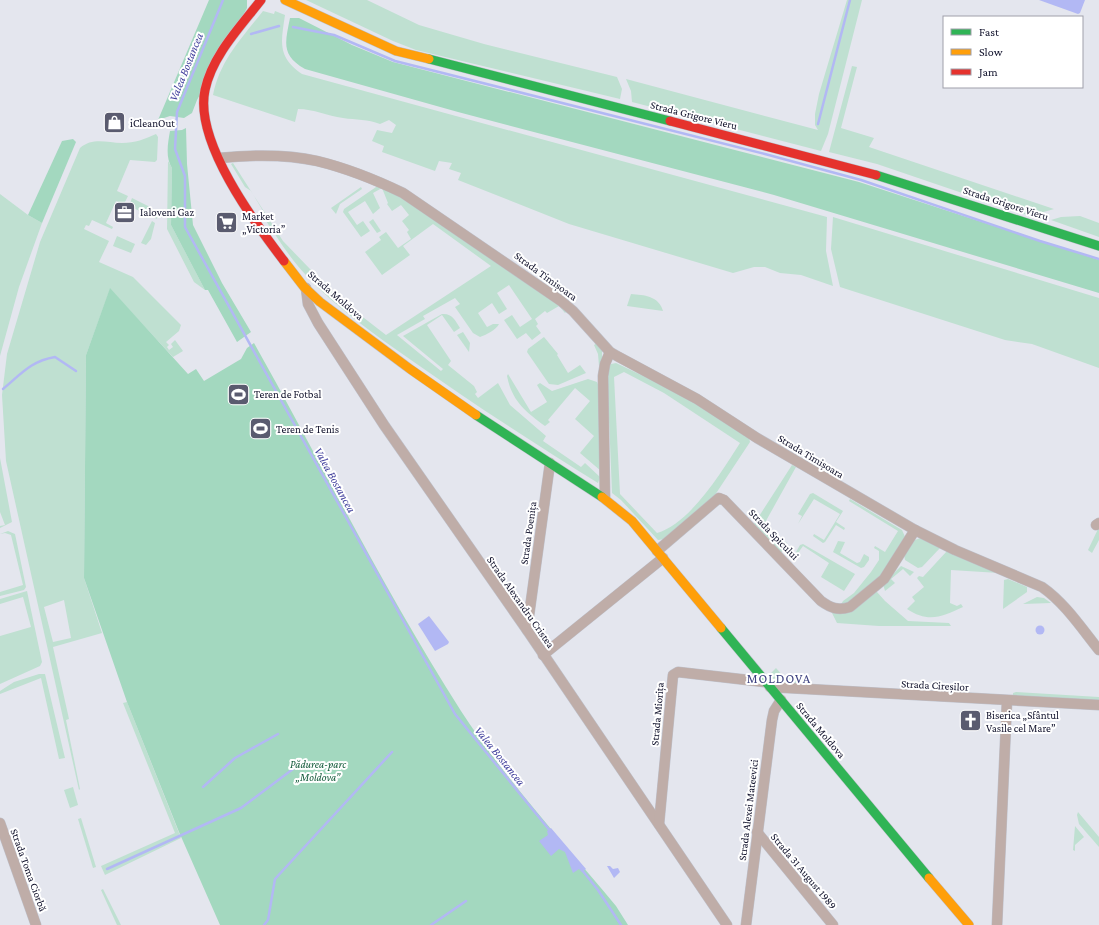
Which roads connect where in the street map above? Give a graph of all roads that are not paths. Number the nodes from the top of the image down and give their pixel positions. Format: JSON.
{"nodes":[{"id":1,"x":261,"y":0,"type":"edge"},
{"id":2,"x":285,"y":0,"type":"edge"},
{"id":3,"x":219,"y":158,"type":"junction"},
{"id":4,"x":1099,"y":246,"type":"edge"},
{"id":5,"x":306,"y":288,"type":"junction"},
{"id":6,"x":610,"y":352,"type":"junction"},
{"id":7,"x":550,"y":463,"type":"junction"},
{"id":8,"x":605,"y":498,"type":"junction"},
{"id":9,"x":915,"y":530,"type":"junction"},
{"id":10,"x":660,"y":555,"type":"junction"},
{"id":11,"x":527,"y":630,"type":"junction"},
{"id":12,"x":1099,"y":650,"type":"edge"},
{"id":13,"x":543,"y":655,"type":"junction"},
{"id":14,"x":768,"y":684,"type":"junction"},
{"id":15,"x":781,"y":700,"type":"junction"},
{"id":16,"x":1007,"y":701,"type":"junction"},
{"id":17,"x":1099,"y":705,"type":"edge"},
{"id":18,"x":0,"y":823,"type":"edge"},
{"id":19,"x":659,"y":824,"type":"junction"},
{"id":20,"x":757,"y":832,"type":"junction"},
{"id":21,"x":36,"y":925,"type":"edge"},
{"id":22,"x":727,"y":925,"type":"edge"},
{"id":23,"x":746,"y":925,"type":"edge"},
{"id":24,"x":833,"y":925,"type":"edge"},
{"id":25,"x":969,"y":925,"type":"edge"},
{"id":26,"x":997,"y":925,"type":"edge"}],
"edges":[{"from":1,"to":3,"type":"street","name":"Strada Moldova"},
{"from":2,"to":4,"type":"street","name":"Strada Grigore Vieru"},
{"from":3,"to":5,"type":"street","name":"Strada Moldova"},
{"from":3,"to":6,"type":"street","name":"Strada Timișoara"},
{"from":5,"to":7,"type":"street","name":"Strada Moldova"},
{"from":5,"to":11,"type":"street","name":"Strada Alexandru Cristea"},
{"from":6,"to":8,"type":"street"},
{"from":6,"to":9,"type":"street","name":"Strada Timișoara"},
{"from":7,"to":8,"type":"street","name":"Strada Moldova"},
{"from":7,"to":11,"type":"street","name":"Strada Poenița"},
{"from":8,"to":10,"type":"street","name":"Strada Moldova"},
{"from":9,"to":10,"type":"street","name":"Strada Spicului"},
{"from":9,"to":12,"type":"street","name":"Strada Timișoara"},
{"from":10,"to":13,"type":"street"},
{"from":10,"to":14,"type":"street","name":"Strada Moldova"},
{"from":11,"to":13,"type":"street","name":"Strada Alexandru Cristea"},
{"from":13,"to":19,"type":"street","name":"Strada Alexandru Cristea"},
{"from":14,"to":15,"type":"street","name":"Strada Moldova"},
{"from":14,"to":16,"type":"street","name":"Strada Cireșilor"},
{"from":14,"to":19,"type":"street","name":"Strada Miorița"},
{"from":15,"to":20,"type":"street","name":"Strada Alexei Mateevici"},
{"from":15,"to":25,"type":"street","name":"Strada Moldova"},
{"from":16,"to":17,"type":"street","name":"Strada Cireșilor"},
{"from":16,"to":26,"type":"street"},
{"from":18,"to":21,"type":"street","name":"Strada Toma Ciorbă"},
{"from":19,"to":22,"type":"street","name":"Strada Alexandru Cristea"},
{"from":20,"to":23,"type":"street","name":"Strada Alexei Mateevici"},
{"from":20,"to":24,"type":"street","name":"Strada 31 August 1989"}]}
